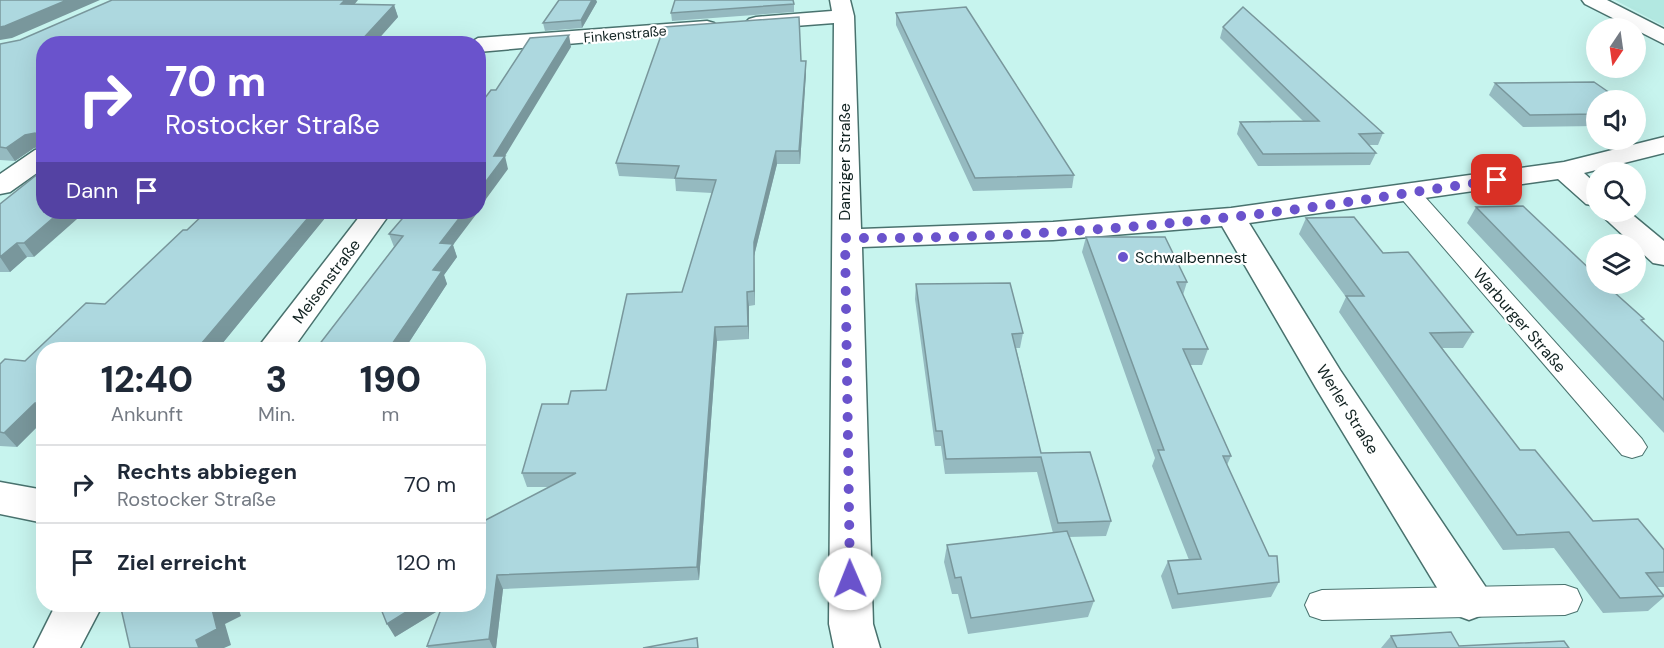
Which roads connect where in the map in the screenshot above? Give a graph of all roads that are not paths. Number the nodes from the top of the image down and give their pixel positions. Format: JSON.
{"nodes":[{"id":1,"x":1592,"y":0,"type":"edge"},
{"id":2,"x":842,"y":8,"type":"edge"},
{"id":3,"x":1664,"y":38,"type":"edge"},
{"id":4,"x":487,"y":45,"type":"edge"},
{"id":5,"x":1664,"y":145,"type":"edge"},
{"id":6,"x":36,"y":161,"type":"edge"},
{"id":7,"x":1564,"y":170,"type":"junction"},
{"id":8,"x":0,"y":186,"type":"edge"},
{"id":9,"x":1586,"y":189,"type":"edge"},
{"id":10,"x":1408,"y":192,"type":"junction"},
{"id":11,"x":1231,"y":217,"type":"junction"},
{"id":12,"x":372,"y":219,"type":"edge"},
{"id":13,"x":1624,"y":222,"type":"edge"},
{"id":14,"x":845,"y":238,"type":"junction"},
{"id":15,"x":1664,"y":256,"type":"edge"},
{"id":16,"x":279,"y":342,"type":"edge"},
{"id":17,"x":1632,"y":447,"type":"dead end"},
{"id":18,"x":0,"y":498,"type":"edge"},
{"id":19,"x":36,"y":505,"type":"edge"},
{"id":20,"x":1468,"y":600,"type":"junction"},
{"id":21,"x":1565,"y":600,"type":"dead end"},
{"id":22,"x":1322,"y":605,"type":"dead end"},
{"id":23,"x":76,"y":612,"type":"edge"},
{"id":24,"x":57,"y":648,"type":"edge"},
{"id":25,"x":857,"y":648,"type":"edge"}],
"edges":[{"from":1,"to":3,"type":"street"},
{"from":2,"to":4,"type":"street","name":"Finkenstraße"},
{"from":2,"to":14,"type":"street","name":"Danziger Straße"},
{"from":5,"to":7,"type":"street"},
{"from":6,"to":8,"type":"street"},
{"from":7,"to":9,"type":"street"},
{"from":7,"to":10,"type":"street"},
{"from":10,"to":11,"type":"street"},
{"from":10,"to":17,"type":"lane","name":"Warburger Straße"},
{"from":11,"to":14,"type":"street"},
{"from":11,"to":20,"type":"street","name":"Werler Straße"},
{"from":12,"to":16,"type":"street","name":"Meisenstraße"},
{"from":13,"to":15,"type":"street"},
{"from":14,"to":25,"type":"street","name":"Danziger Straße"},
{"from":18,"to":19,"type":"street"},
{"from":20,"to":21,"type":"lane"},
{"from":20,"to":22,"type":"lane"},
{"from":23,"to":24,"type":"street"}]}
